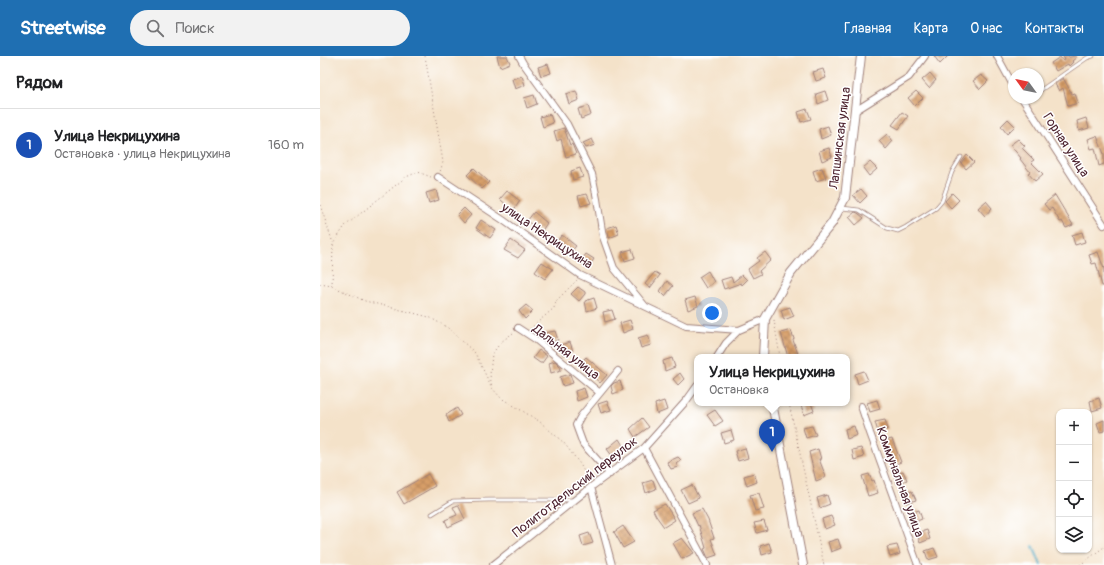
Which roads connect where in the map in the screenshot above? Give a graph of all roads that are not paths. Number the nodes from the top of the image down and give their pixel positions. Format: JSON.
{"nodes":[{"id":1,"x":519,"y":56,"type":"edge"},
{"id":2,"x":862,"y":56,"type":"edge"},
{"id":3,"x":925,"y":56,"type":"edge"},
{"id":4,"x":997,"y":56,"type":"edge"},
{"id":5,"x":1093,"y":56,"type":"edge"},
{"id":6,"x":1008,"y":76,"type":"edge"},
{"id":7,"x":1044,"y":88,"type":"edge"},
{"id":8,"x":1028,"y":104,"type":"edge"},
{"id":9,"x":855,"y":111,"type":"junction"},
{"id":10,"x":960,"y":157,"type":"dead end"},
{"id":11,"x":438,"y":177,"type":"road end"},
{"id":12,"x":840,"y":208,"type":"junction"},
{"id":13,"x":1104,"y":225,"type":"edge"},
{"id":14,"x":646,"y":307,"type":"junction"},
{"id":15,"x":765,"y":319,"type":"junction"},
{"id":16,"x":518,"y":328,"type":"road end"},
{"id":17,"x":739,"y":330,"type":"junction"},
{"id":18,"x":719,"y":354,"type":"edge"},
{"id":19,"x":763,"y":354,"type":"edge"},
{"id":20,"x":618,"y":371,"type":"dead end"},
{"id":21,"x":694,"y":390,"type":"edge"},
{"id":22,"x":600,"y":393,"type":"junction"},
{"id":23,"x":773,"y":406,"type":"edge"},
{"id":24,"x":861,"y":406,"type":"dead end"},
{"id":25,"x":644,"y":448,"type":"junction"},
{"id":26,"x":610,"y":474,"type":"junction"},
{"id":27,"x":591,"y":487,"type":"junction"},
{"id":28,"x":575,"y":500,"type":"junction"},
{"id":29,"x":432,"y":514,"type":"dead end"},
{"id":30,"x":493,"y":565,"type":"edge"},
{"id":31,"x":612,"y":565,"type":"edge"},
{"id":32,"x":707,"y":565,"type":"edge"},
{"id":33,"x":803,"y":565,"type":"edge"},
{"id":34,"x":918,"y":565,"type":"edge"}],
"edges":[{"from":1,"to":14,"type":"street"},
{"from":2,"to":9,"type":"street","name":"Лапшинская улица"},
{"from":3,"to":9,"type":"street"},
{"from":4,"to":6,"type":"street"},
{"from":5,"to":7,"type":"lane"},
{"from":8,"to":13,"type":"street","name":"Горная улица"},
{"from":9,"to":12,"type":"street","name":"Лапшинская улица"},
{"from":10,"to":12,"type":"lane"},
{"from":11,"to":14,"type":"street","name":"улица Некрицухина"},
{"from":12,"to":15,"type":"street","name":"Лапшинская улица"},
{"from":14,"to":17,"type":"street","name":"улица Некрицухина"},
{"from":15,"to":17,"type":"street"},
{"from":15,"to":19,"type":"street"},
{"from":16,"to":22,"type":"street","name":"Дальняя улица"},
{"from":17,"to":18,"type":"street"},
{"from":20,"to":22,"type":"street"},
{"from":21,"to":25,"type":"street","name":"Политотдельский переулок"},
{"from":22,"to":26,"type":"street"},
{"from":23,"to":33,"type":"street"},
{"from":24,"to":34,"type":"street","name":"Коммунальная улица"},
{"from":25,"to":26,"type":"street","name":"Политотдельский переулок"},
{"from":25,"to":32,"type":"street"},
{"from":26,"to":27,"type":"street","name":"Политотдельский переулок"},
{"from":27,"to":28,"type":"street","name":"Политотдельский переулок"},
{"from":27,"to":31,"type":"street"},
{"from":28,"to":29,"type":"lane"},
{"from":28,"to":30,"type":"street","name":"Политотдельский переулок"}]}
